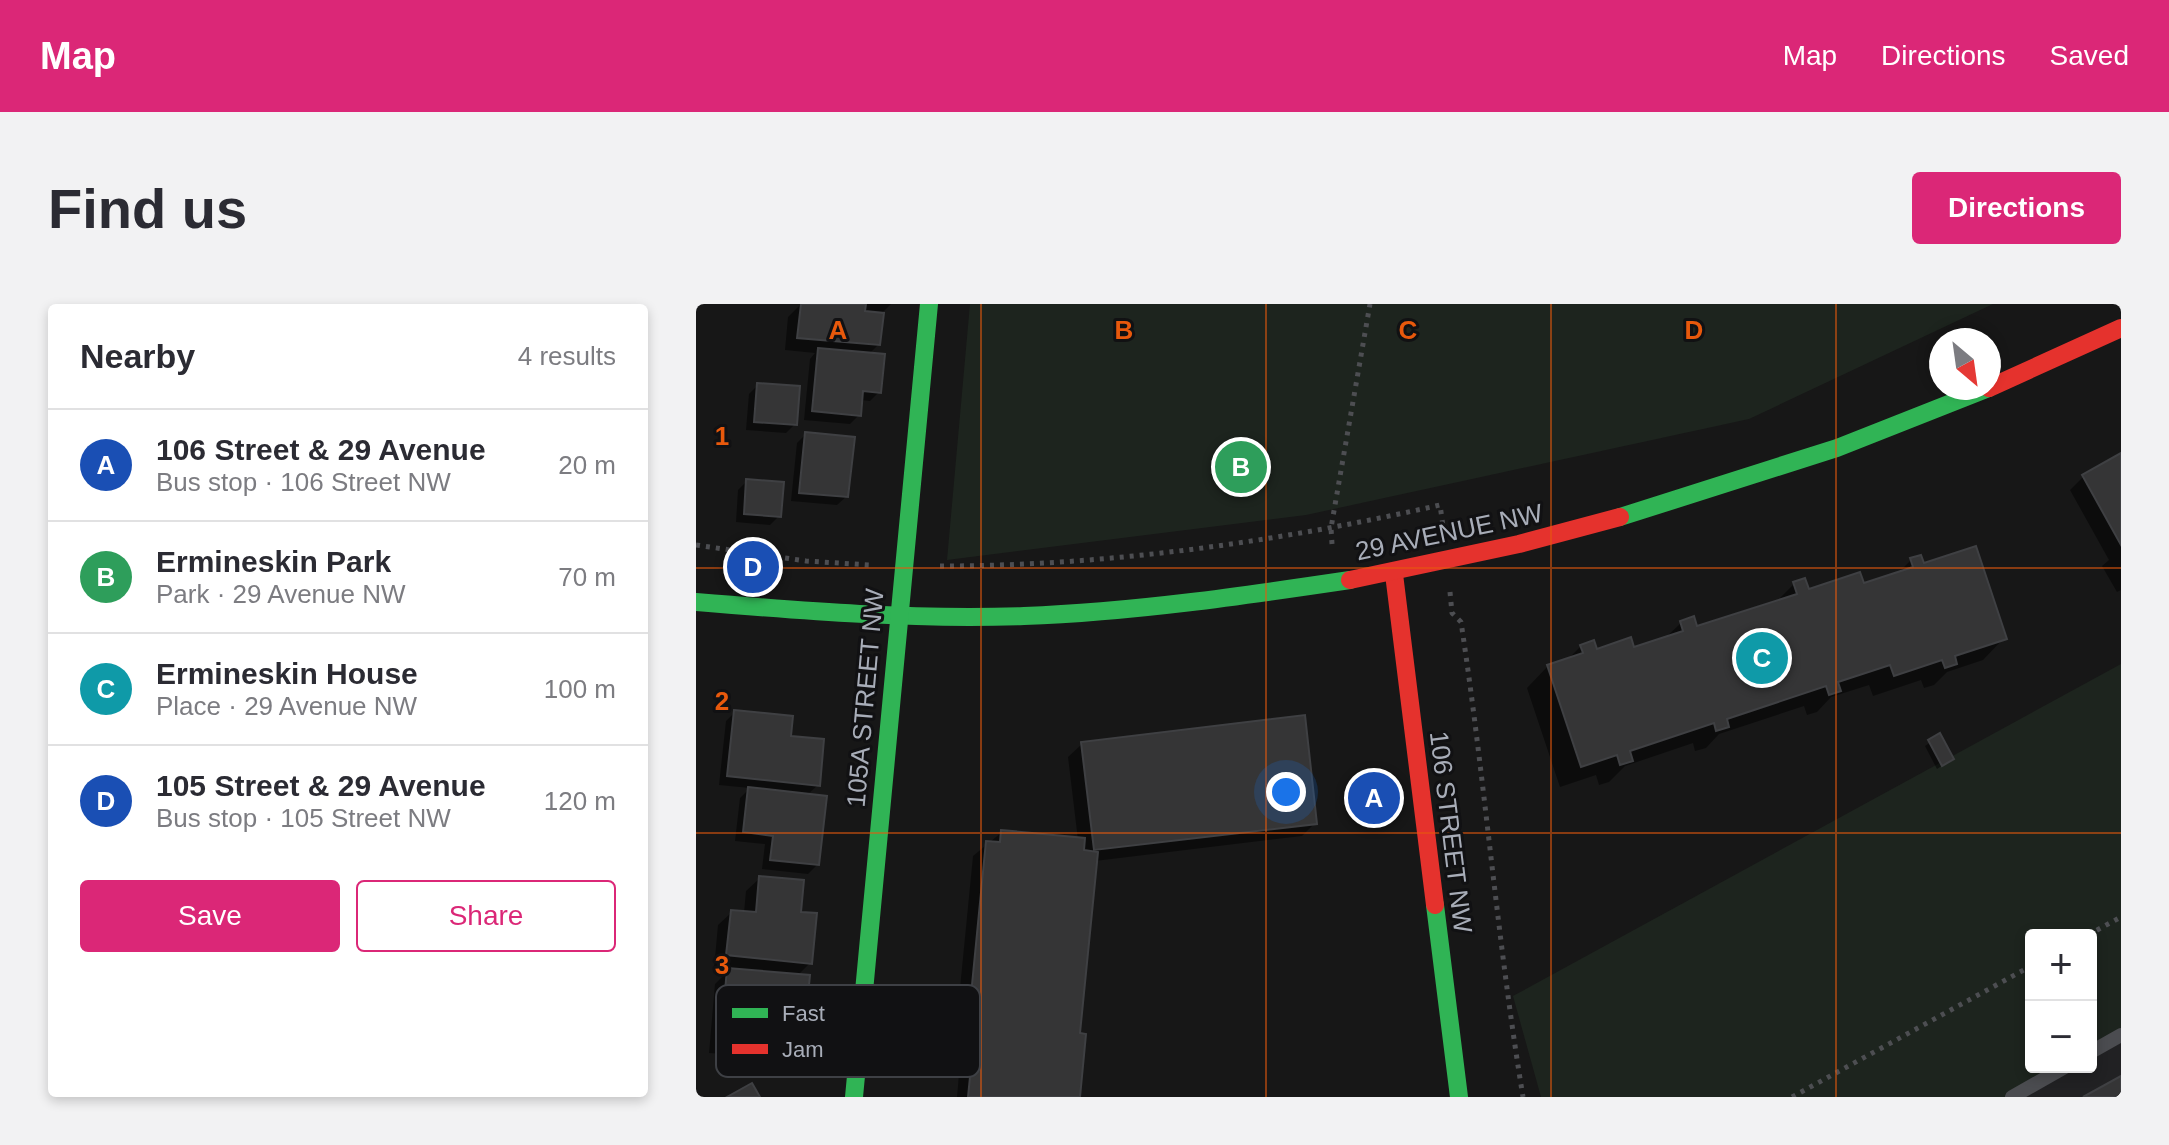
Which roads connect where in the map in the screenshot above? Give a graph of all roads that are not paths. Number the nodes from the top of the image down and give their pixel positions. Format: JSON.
{"nodes":[{"id":1,"x":929,"y":304,"type":"edge"},
{"id":2,"x":2121,"y":328,"type":"edge"},
{"id":3,"x":2001,"y":383,"type":"edge"},
{"id":4,"x":1958,"y":400,"type":"edge"},
{"id":5,"x":1394,"y":574,"type":"junction"},
{"id":6,"x":696,"y":602,"type":"edge"},
{"id":7,"x":898,"y":616,"type":"junction"},
{"id":8,"x":864,"y":985,"type":"edge"},
{"id":9,"x":2121,"y":1035,"type":"edge"},
{"id":10,"x":2097,"y":1049,"type":"edge"},
{"id":11,"x":2054,"y":1073,"type":"edge"},
{"id":12,"x":856,"y":1077,"type":"edge"},
{"id":13,"x":854,"y":1097,"type":"edge"},
{"id":14,"x":1459,"y":1097,"type":"edge"},
{"id":15,"x":2012,"y":1097,"type":"edge"}],
"edges":[{"from":1,"to":7,"type":"street","name":"105A STREET NW"},
{"from":2,"to":3,"type":"street","name":"29 AVENUE NW"},
{"from":4,"to":5,"type":"street","name":"29 AVENUE NW"},
{"from":5,"to":7,"type":"street","name":"29 AVENUE NW"},
{"from":5,"to":14,"type":"street","name":"106 STREET NW"},
{"from":6,"to":7,"type":"street","name":"29 AVENUE NW"},
{"from":7,"to":8,"type":"street","name":"105A STREET NW"},
{"from":9,"to":10,"type":"lane"},
{"from":11,"to":15,"type":"lane"},
{"from":12,"to":13,"type":"street","name":"105A STREET NW"}]}
